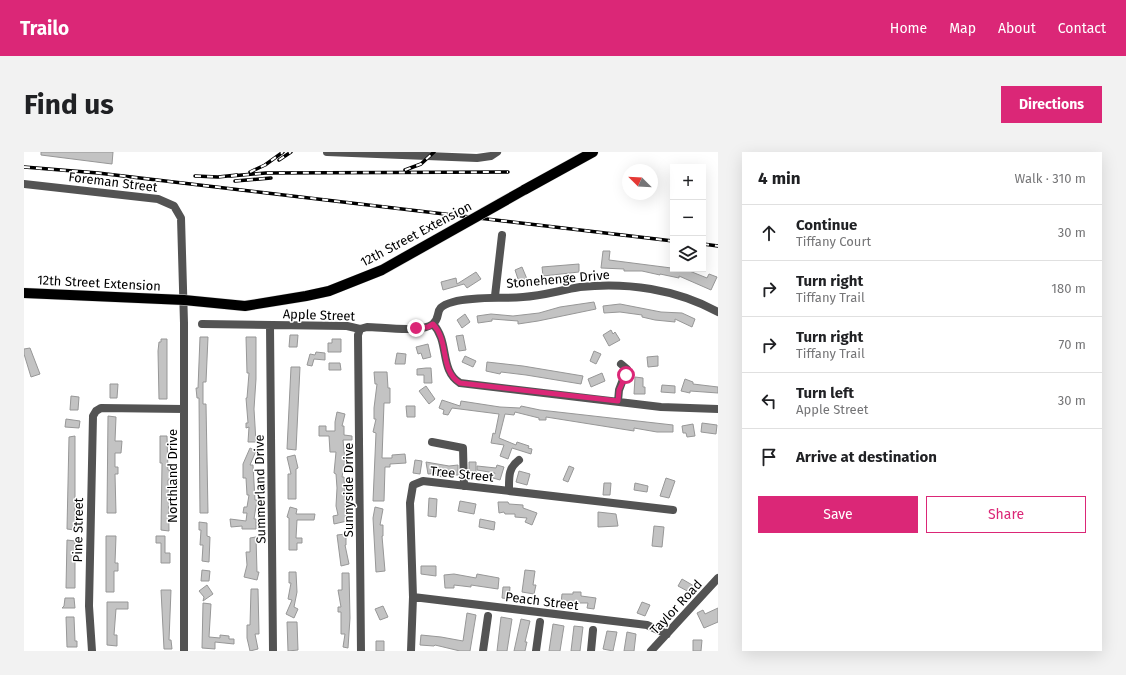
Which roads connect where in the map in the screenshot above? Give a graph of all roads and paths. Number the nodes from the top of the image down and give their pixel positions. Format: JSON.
{"nodes":[{"id":1,"x":327,"y":152,"type":"edge"},
{"id":2,"x":497,"y":152,"type":"edge"},
{"id":3,"x":593,"y":152,"type":"edge"},
{"id":4,"x":24,"y":184,"type":"edge"},
{"id":5,"x":502,"y":235,"type":"dead end"},
{"id":6,"x":24,"y":293,"type":"edge"},
{"id":7,"x":495,"y":296,"type":"junction"},
{"id":8,"x":184,"y":300,"type":"junction"},
{"id":9,"x":718,"y":312,"type":"edge"},
{"id":10,"x":202,"y":324,"type":"dead end"},
{"id":11,"x":433,"y":324,"type":"junction"},
{"id":12,"x":270,"y":326,"type":"junction"},
{"id":13,"x":360,"y":329,"type":"junction"},
{"id":14,"x":621,"y":364,"type":"dead end"},
{"id":15,"x":618,"y":401,"type":"junction"},
{"id":16,"x":184,"y":409,"type":"junction"},
{"id":17,"x":718,"y":409,"type":"edge"},
{"id":18,"x":432,"y":442,"type":"dead end"},
{"id":19,"x":519,"y":460,"type":"dead end"},
{"id":20,"x":464,"y":486,"type":"junction"},
{"id":21,"x":508,"y":491,"type":"junction"},
{"id":22,"x":674,"y":510,"type":"dead end"},
{"id":23,"x":718,"y":578,"type":"edge"},
{"id":24,"x":413,"y":597,"type":"junction"},
{"id":25,"x":488,"y":616,"type":"dead end"},
{"id":26,"x":540,"y":622,"type":"dead end"},
{"id":27,"x":593,"y":630,"type":"dead end"},
{"id":28,"x":667,"y":634,"type":"junction"},
{"id":29,"x":92,"y":651,"type":"edge"},
{"id":30,"x":184,"y":651,"type":"edge"},
{"id":31,"x":274,"y":651,"type":"edge"},
{"id":32,"x":361,"y":651,"type":"edge"},
{"id":33,"x":411,"y":651,"type":"edge"},
{"id":34,"x":483,"y":651,"type":"edge"},
{"id":35,"x":536,"y":651,"type":"edge"},
{"id":36,"x":590,"y":651,"type":"edge"},
{"id":37,"x":651,"y":651,"type":"edge"}],
"edges":[{"from":1,"to":2,"type":"street"},
{"from":3,"to":8,"type":"main road","name":"12th Street Extension","bridge":true},
{"from":4,"to":8,"type":"street","name":"Foreman Street"},
{"from":5,"to":7,"type":"street"},
{"from":6,"to":8,"type":"main road","name":"12th Street Extension","bridge":true},
{"from":7,"to":9,"type":"street","name":"Stonehenge Drive"},
{"from":7,"to":11,"type":"street","name":"Stonehenge Drive"},
{"from":8,"to":16,"type":"street","name":"Northland Drive"},
{"from":10,"to":12,"type":"street","name":"Apple Street"},
{"from":11,"to":13,"type":"street","name":"Apple Street"},
{"from":11,"to":15,"type":"street"},
{"from":12,"to":13,"type":"street","name":"Apple Street"},
{"from":12,"to":31,"type":"street","name":"Summerland Drive"},
{"from":13,"to":32,"type":"street","name":"Sunnyside Drive"},
{"from":14,"to":15,"type":"street"},
{"from":15,"to":17,"type":"street"},
{"from":16,"to":29,"type":"street","name":"Pine Street"},
{"from":16,"to":30,"type":"street","name":"Northland Drive"},
{"from":18,"to":20,"type":"street"},
{"from":19,"to":21,"type":"street"},
{"from":20,"to":21,"type":"street","name":"Tree Street"},
{"from":20,"to":24,"type":"street","name":"Tree Street"},
{"from":21,"to":22,"type":"street","name":"Tree Street"},
{"from":23,"to":28,"type":"street","name":"Taylor Road"},
{"from":24,"to":28,"type":"street","name":"Peach Street"},
{"from":24,"to":33,"type":"street","name":"Tree Street"},
{"from":25,"to":34,"type":"street"},
{"from":26,"to":35,"type":"street"},
{"from":27,"to":36,"type":"street"},
{"from":28,"to":37,"type":"street","name":"Taylor Road"}]}
